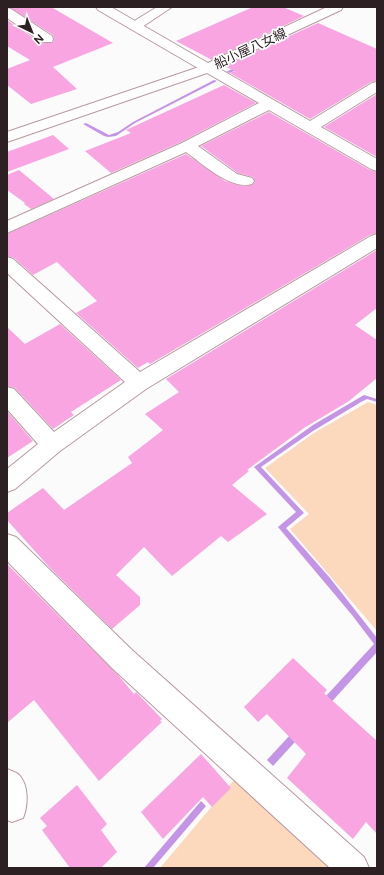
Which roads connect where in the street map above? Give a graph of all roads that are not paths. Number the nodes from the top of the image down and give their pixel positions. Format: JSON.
{"nodes":[{"id":1,"x":102,"y":7,"type":"edge"},
{"id":2,"x":166,"y":7,"type":"edge"},
{"id":3,"x":336,"y":7,"type":"edge"},
{"id":4,"x":7,"y":12,"type":"edge"},
{"id":5,"x":135,"y":26,"type":"junction"},
{"id":6,"x":59,"y":42,"type":"dead end"},
{"id":7,"x":208,"y":68,"type":"junction"},
{"id":8,"x":377,"y":86,"type":"edge"},
{"id":9,"x":269,"y":104,"type":"junction"},
{"id":10,"x":311,"y":128,"type":"junction"},
{"id":11,"x":7,"y":137,"type":"edge"},
{"id":12,"x":187,"y":146,"type":"junction"},
{"id":13,"x":377,"y":166,"type":"edge"},
{"id":14,"x":246,"y":181,"type":"dead end"},
{"id":15,"x":7,"y":228,"type":"edge"},
{"id":16,"x":377,"y":240,"type":"edge"},
{"id":17,"x":7,"y":263,"type":"edge"},
{"id":18,"x":139,"y":383,"type":"junction"},
{"id":19,"x":7,"y":395,"type":"edge"},
{"id":20,"x":52,"y":445,"type":"junction"},
{"id":21,"x":7,"y":482,"type":"edge"},
{"id":22,"x":7,"y":545,"type":"edge"},
{"id":23,"x":353,"y":868,"type":"edge"}],
"edges":[{"from":1,"to":5,"type":"street","name":"船小屋八女線"},
{"from":2,"to":5,"type":"street"},
{"from":3,"to":7,"type":"street","name":"船小屋八女線"},
{"from":4,"to":6,"type":"street"},
{"from":5,"to":7,"type":"street","name":"船小屋八女線"},
{"from":7,"to":9,"type":"street"},
{"from":7,"to":11,"type":"street"},
{"from":8,"to":10,"type":"street"},
{"from":9,"to":10,"type":"street"},
{"from":9,"to":12,"type":"street"},
{"from":10,"to":13,"type":"street"},
{"from":12,"to":14,"type":"street"},
{"from":12,"to":15,"type":"street"},
{"from":16,"to":18,"type":"street"},
{"from":17,"to":18,"type":"street"},
{"from":18,"to":20,"type":"street"},
{"from":19,"to":20,"type":"street"},
{"from":20,"to":21,"type":"street"},
{"from":22,"to":23,"type":"street"}]}
